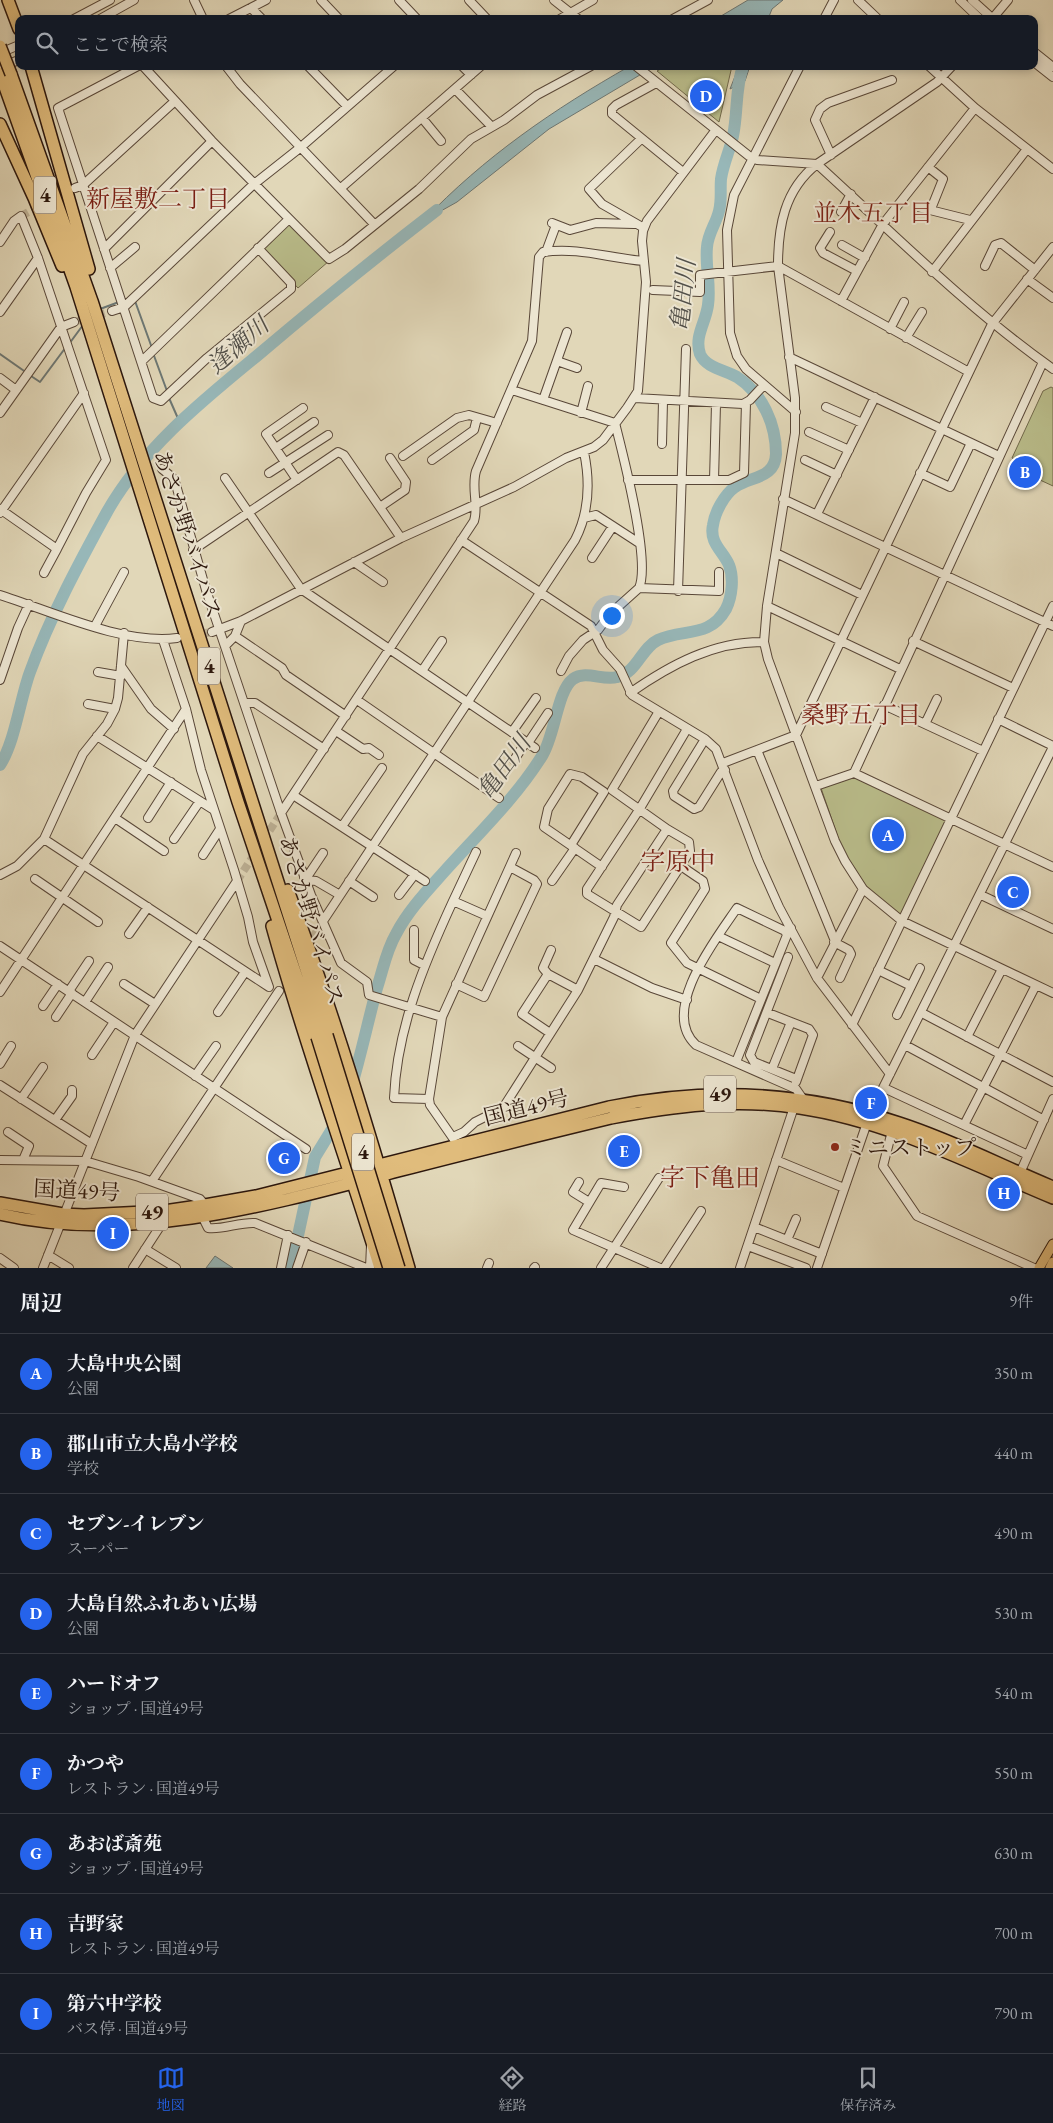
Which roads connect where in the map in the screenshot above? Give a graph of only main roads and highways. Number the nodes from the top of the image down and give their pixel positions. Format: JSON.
{"nodes":[{"id":1,"x":8,"y":0,"type":"edge"},
{"id":2,"x":15,"y":18,"type":"edge"},
{"id":3,"x":0,"y":46,"type":"edge"},
{"id":4,"x":32,"y":70,"type":"edge"},
{"id":5,"x":3,"y":73,"type":"edge"},
{"id":6,"x":0,"y":124,"type":"edge"},
{"id":7,"x":92,"y":300,"type":"junction"},
{"id":8,"x":84,"y":313,"type":"junction"},
{"id":9,"x":238,"y":802,"type":"junction"},
{"id":10,"x":268,"y":848,"type":"junction"},
{"id":11,"x":322,"y":1036,"type":"junction"},
{"id":12,"x":868,"y":1119,"type":"junction"},
{"id":13,"x":381,"y":1170,"type":"junction"},
{"id":14,"x":352,"y":1178,"type":"junction"},
{"id":15,"x":1053,"y":1187,"type":"edge"},
{"id":16,"x":1053,"y":1198,"type":"edge"},
{"id":17,"x":0,"y":1203,"type":"edge"},
{"id":18,"x":203,"y":1210,"type":"junction"},
{"id":19,"x":0,"y":1214,"type":"edge"},
{"id":20,"x":61,"y":1219,"type":"junction"},
{"id":21,"x":1053,"y":1244,"type":"edge"},
{"id":22,"x":1053,"y":1262,"type":"edge"},
{"id":23,"x":380,"y":1268,"type":"edge"},
{"id":24,"x":389,"y":1268,"type":"edge"},
{"id":25,"x":399,"y":1268,"type":"edge"},
{"id":26,"x":409,"y":1268,"type":"edge"},
{"id":27,"x":1039,"y":1268,"type":"edge"},
{"id":28,"x":1050,"y":1268,"type":"edge"}],
"edges":[{"from":1,"to":2,"type":"highway"},
{"from":3,"to":5,"type":"highway","name":"あさか野バイパス","number":"4","bridge":true},
{"from":4,"to":7,"type":"highway"},
{"from":5,"to":7,"type":"highway","name":"あさか野バイパス","number":"4"},
{"from":5,"to":8,"type":"highway","name":"あさか野バイパス","number":"4"},
{"from":6,"to":8,"type":"highway"},
{"from":7,"to":10,"type":"highway","name":"あさか野バイパス","number":"4"},
{"from":8,"to":9,"type":"highway","name":"あさか野バイパス","number":"4"},
{"from":9,"to":11,"type":"highway","name":"あさか野バイパス","number":"4"},
{"from":9,"to":14,"type":"highway"},
{"from":10,"to":11,"type":"highway","name":"あさか野バイパス","number":"4"},
{"from":10,"to":13,"type":"highway"},
{"from":11,"to":24,"type":"highway","name":"あさか野バイパス","number":"4","bridge":true},
{"from":11,"to":25,"type":"highway","name":"あさか野バイパス","number":"4","bridge":true},
{"from":12,"to":13,"type":"highway","name":"国道49号","number":"49"},
{"from":12,"to":13,"type":"highway","name":"国道49号","number":"49"},
{"from":12,"to":15,"type":"highway","name":"国道49号","number":"49"},
{"from":12,"to":16,"type":"highway","name":"国道49号","number":"49"},
{"from":13,"to":14,"type":"highway","name":"国道49号","number":"49"},
{"from":13,"to":26,"type":"highway"},
{"from":14,"to":18,"type":"highway","name":"国道49号","number":"49"},
{"from":14,"to":23,"type":"highway"},
{"from":17,"to":20,"type":"highway","name":"国道49号","number":"49"},
{"from":18,"to":20,"type":"highway","name":"国道49号","number":"49"},
{"from":18,"to":20,"type":"highway","name":"国道49号","number":"49"},
{"from":19,"to":20,"type":"highway","name":"国道49号","number":"49"},
{"from":21,"to":27,"type":"main road"},
{"from":22,"to":28,"type":"main road"}]}
